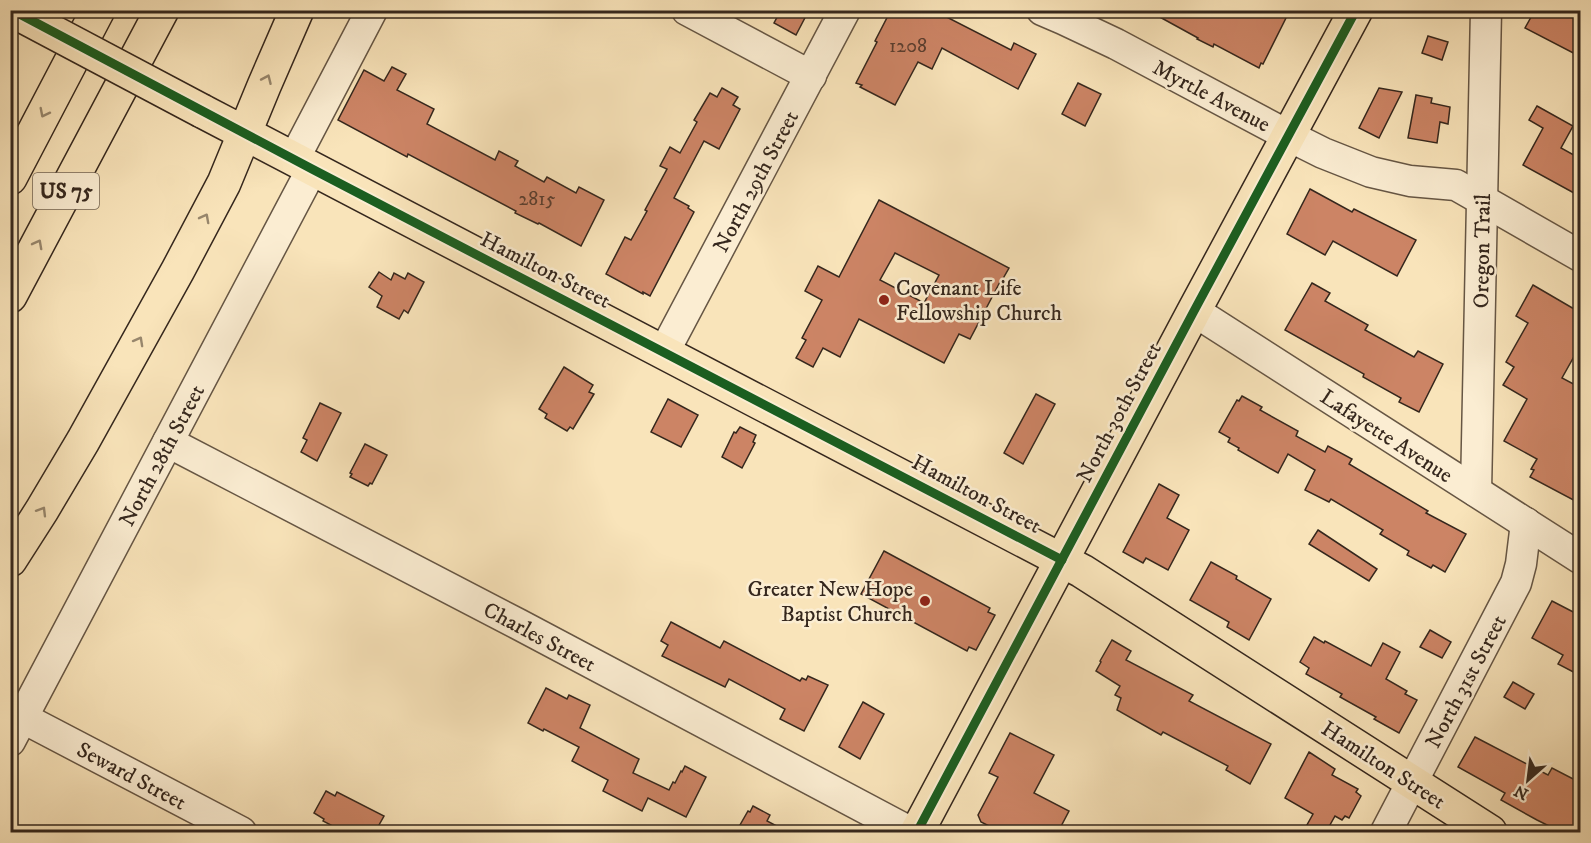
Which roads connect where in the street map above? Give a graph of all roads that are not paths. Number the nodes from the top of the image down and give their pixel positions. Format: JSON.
{"nodes":[{"id":1,"x":98,"y":10,"type":"edge"},
{"id":2,"x":162,"y":10,"type":"edge"},
{"id":3,"x":297,"y":10,"type":"edge"},
{"id":4,"x":372,"y":10,"type":"edge"},
{"id":5,"x":687,"y":10,"type":"edge"},
{"id":6,"x":845,"y":10,"type":"edge"},
{"id":7,"x":1041,"y":10,"type":"edge"},
{"id":8,"x":1356,"y":10,"type":"edge"},
{"id":9,"x":1486,"y":10,"type":"edge"},
{"id":10,"x":16,"y":12,"type":"edge"},
{"id":11,"x":811,"y":76,"type":"junction"},
{"id":12,"x":244,"y":133,"type":"junction"},
{"id":13,"x":1289,"y":136,"type":"junction"},
{"id":14,"x":303,"y":164,"type":"junction"},
{"id":15,"x":10,"y":178,"type":"edge"},
{"id":16,"x":1482,"y":200,"type":"junction"},
{"id":17,"x":1581,"y":256,"type":"edge"},
{"id":18,"x":10,"y":296,"type":"edge"},
{"id":19,"x":1194,"y":311,"type":"junction"},
{"id":20,"x":664,"y":352,"type":"junction"},
{"id":21,"x":168,"y":442,"type":"junction"},
{"id":22,"x":1476,"y":491,"type":"junction"},
{"id":23,"x":1526,"y":523,"type":"junction"},
{"id":24,"x":1581,"y":558,"type":"edge"},
{"id":25,"x":10,"y":560,"type":"edge"},
{"id":26,"x":1062,"y":560,"type":"junction"},
{"id":27,"x":17,"y":729,"type":"edge"},
{"id":28,"x":1412,"y":783,"type":"junction"},
{"id":29,"x":241,"y":832,"type":"edge"},
{"id":30,"x":910,"y":832,"type":"edge"},
{"id":31,"x":917,"y":832,"type":"edge"},
{"id":32,"x":1386,"y":832,"type":"edge"},
{"id":33,"x":1490,"y":832,"type":"edge"}],
"edges":[{"from":1,"to":15,"type":"main road","number":"US 75","one_way":true},
{"from":18,"to":2,"type":"main road","number":"US 75","one_way":true},
{"from":12,"to":3,"type":"main road","one_way":true},
{"from":4,"to":14,"type":"street","name":"North 28th Street"},
{"from":5,"to":11,"type":"street"},
{"from":6,"to":11,"type":"street","name":"North 29th Street"},
{"from":7,"to":13,"type":"street","name":"Myrtle Avenue"},
{"from":8,"to":13,"type":"main road","name":"North 30th Street"},
{"from":9,"to":16,"type":"street","name":"Oregon Trail"},
{"from":10,"to":12,"type":"main road","name":"Hamilton Street","bridge":true},
{"from":11,"to":20,"type":"street","name":"North 29th Street"},
{"from":12,"to":14,"type":"main road","name":"Hamilton Street"},
{"from":25,"to":12,"type":"main road","one_way":true},
{"from":13,"to":16,"type":"street","name":"Myrtle Avenue"},
{"from":13,"to":19,"type":"main road","name":"North 30th Street"},
{"from":14,"to":20,"type":"main road","name":"Hamilton Street"},
{"from":14,"to":21,"type":"street","name":"North 28th Street"},
{"from":16,"to":17,"type":"street","name":"Myrtle Avenue"},
{"from":16,"to":22,"type":"street","name":"Oregon Trail"},
{"from":19,"to":22,"type":"street","name":"Lafayette Avenue"},
{"from":19,"to":26,"type":"main road","name":"North 30th Street"},
{"from":20,"to":26,"type":"main road","name":"Hamilton Street"},
{"from":21,"to":27,"type":"street","name":"North 28th Street"},
{"from":21,"to":30,"type":"street","name":"Charles Street"},
{"from":22,"to":23,"type":"street","name":"Lafayette Avenue"},
{"from":23,"to":24,"type":"street","name":"Lafayette Avenue"},
{"from":23,"to":28,"type":"street","name":"North 31st Street"},
{"from":26,"to":28,"type":"main road","name":"Hamilton Street"},
{"from":26,"to":31,"type":"main road","name":"North 30th Street"},
{"from":27,"to":29,"type":"street","name":"Seward Street"},
{"from":28,"to":32,"type":"street","name":"North 31st Street"},
{"from":28,"to":33,"type":"main road","name":"Hamilton Street"}]}
